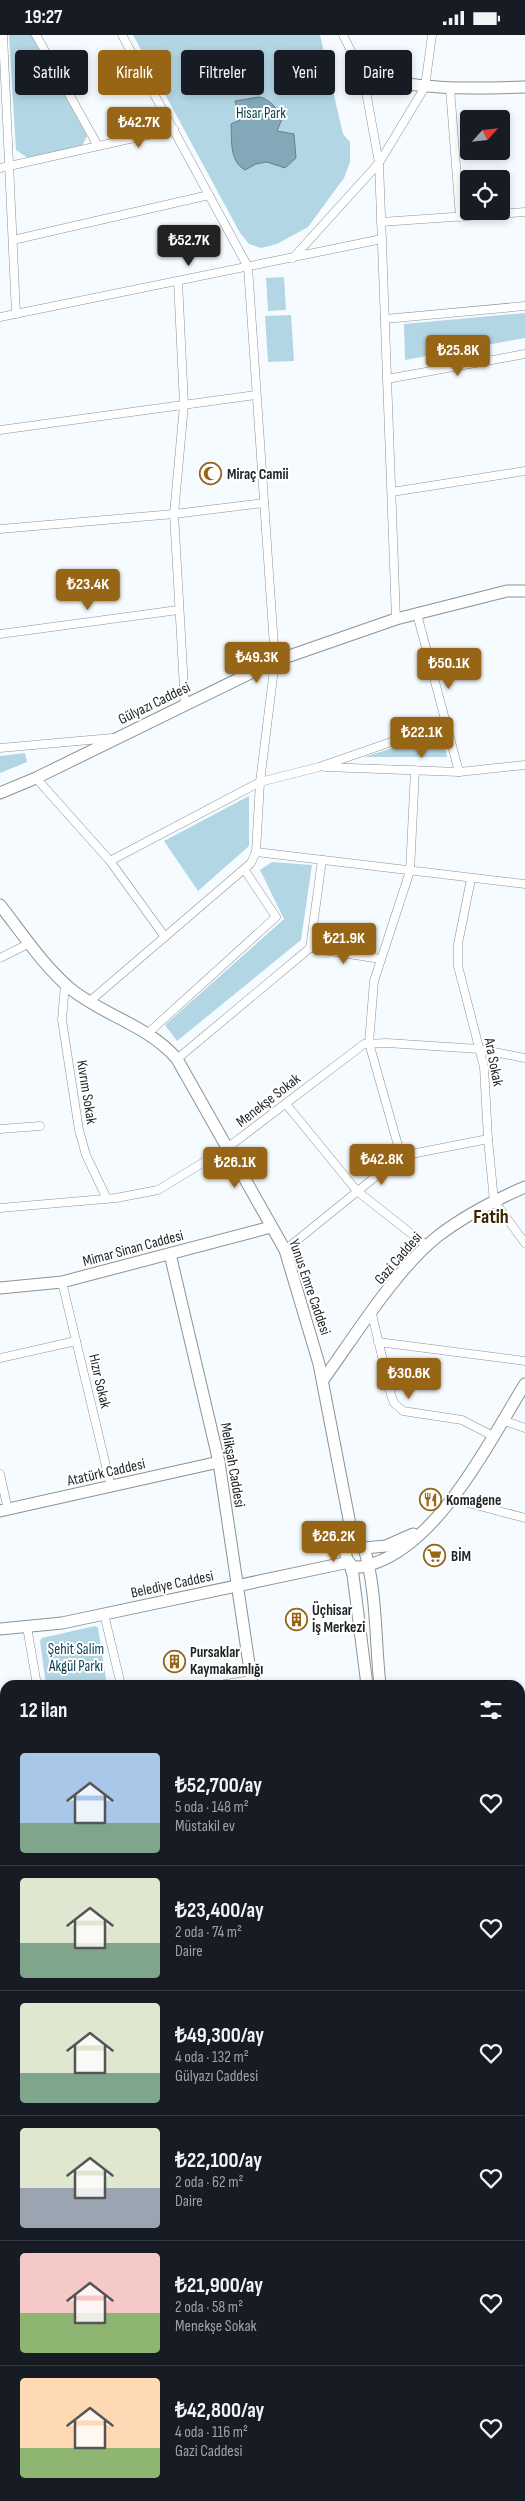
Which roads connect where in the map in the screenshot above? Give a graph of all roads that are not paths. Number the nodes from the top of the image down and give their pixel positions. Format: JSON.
{"nodes":[{"id":1,"x":3,"y":35,"type":"edge"},
{"id":2,"x":36,"y":35,"type":"edge"},
{"id":3,"x":122,"y":35,"type":"edge"},
{"id":4,"x":343,"y":35,"type":"edge"},
{"id":5,"x":432,"y":35,"type":"edge"},
{"id":6,"x":350,"y":50,"type":"edge"},
{"id":7,"x":412,"y":85,"type":"edge"},
{"id":8,"x":426,"y":87,"type":"junction"},
{"id":9,"x":525,"y":87,"type":"edge"},
{"id":10,"x":450,"y":88,"type":"junction"},
{"id":11,"x":366,"y":95,"type":"edge"},
{"id":12,"x":174,"y":129,"type":"junction"},
{"id":13,"x":98,"y":146,"type":"junction"},
{"id":14,"x":379,"y":163,"type":"junction"},
{"id":15,"x":10,"y":166,"type":"junction"},
{"id":16,"x":0,"y":168,"type":"edge"},
{"id":17,"x":209,"y":195,"type":"junction"},
{"id":18,"x":525,"y":213,"type":"edge"},
{"id":19,"x":510,"y":214,"type":"edge"},
{"id":20,"x":460,"y":217,"type":"joint"},
{"id":21,"x":381,"y":222,"type":"junction"},
{"id":22,"x":382,"y":239,"type":"junction"},
{"id":23,"x":13,"y":240,"type":"junction"},
{"id":24,"x":292,"y":257,"type":"junction"},
{"id":25,"x":248,"y":267,"type":"junction"},
{"id":26,"x":178,"y":281,"type":"junction"},
{"id":27,"x":525,"y":306,"type":"edge"},
{"id":28,"x":16,"y":314,"type":"junction"},
{"id":29,"x":0,"y":317,"type":"edge"},
{"id":30,"x":385,"y":319,"type":"junction"},
{"id":31,"x":525,"y":354,"type":"edge"},
{"id":32,"x":387,"y":379,"type":"junction"},
{"id":33,"x":256,"y":395,"type":"junction"},
{"id":34,"x":184,"y":405,"type":"junction"},
{"id":35,"x":0,"y":430,"type":"edge"},
{"id":36,"x":525,"y":471,"type":"edge"},
{"id":37,"x":392,"y":492,"type":"junction"},
{"id":38,"x":264,"y":503,"type":"junction"},
{"id":39,"x":174,"y":515,"type":"junction"},
{"id":40,"x":0,"y":529,"type":"edge"},
{"id":41,"x":525,"y":591,"type":"edge"},
{"id":42,"x":178,"y":610,"type":"junction"},
{"id":43,"x":417,"y":614,"type":"junction"},
{"id":44,"x":396,"y":619,"type":"junction"},
{"id":45,"x":0,"y":634,"type":"edge"},
{"id":46,"x":275,"y":661,"type":"junction"},
{"id":47,"x":185,"y":705,"type":"junction"},
{"id":48,"x":446,"y":723,"type":"junction"},
{"id":49,"x":116,"y":738,"type":"junction"},
{"id":50,"x":0,"y":748,"type":"edge"},
{"id":51,"x":525,"y":765,"type":"edge"},
{"id":52,"x":319,"y":767,"type":"junction"},
{"id":53,"x":415,"y":770,"type":"junction"},
{"id":54,"x":459,"y":771,"type":"junction"},
{"id":55,"x":36,"y":778,"type":"junction"},
{"id":56,"x":260,"y":782,"type":"junction"},
{"id":57,"x":0,"y":793,"type":"edge"},
{"id":58,"x":256,"y":852,"type":"junction"},
{"id":59,"x":322,"y":860,"type":"junction"},
{"id":60,"x":110,"y":861,"type":"junction"},
{"id":61,"x":244,"y":869,"type":"junction"},
{"id":62,"x":410,"y":871,"type":"junction"},
{"id":63,"x":471,"y":879,"type":"junction"},
{"id":64,"x":525,"y":884,"type":"edge"},
{"id":65,"x":0,"y":905,"type":"edge"},
{"id":66,"x":165,"y":937,"type":"junction"},
{"id":67,"x":30,"y":943,"type":"junction"},
{"id":68,"x":310,"y":949,"type":"junction"},
{"id":69,"x":0,"y":958,"type":"edge"},
{"id":70,"x":381,"y":959,"type":"junction"},
{"id":71,"x":65,"y":984,"type":"junction"},
{"id":72,"x":90,"y":1001,"type":"junction"},
{"id":73,"x":147,"y":1034,"type":"junction"},
{"id":74,"x":369,"y":1043,"type":"junction"},
{"id":75,"x":478,"y":1049,"type":"junction"},
{"id":76,"x":525,"y":1058,"type":"edge"},
{"id":77,"x":177,"y":1059,"type":"junction"},
{"id":78,"x":286,"y":1104,"type":"junction"},
{"id":79,"x":40,"y":1126,"type":"dead end"},
{"id":80,"x":0,"y":1129,"type":"edge"},
{"id":81,"x":488,"y":1139,"type":"junction"},
{"id":82,"x":227,"y":1148,"type":"junction"},
{"id":83,"x":401,"y":1157,"type":"junction"},
{"id":84,"x":525,"y":1187,"type":"edge"},
{"id":85,"x":358,"y":1191,"type":"junction"},
{"id":86,"x":108,"y":1199,"type":"junction"},
{"id":87,"x":494,"y":1201,"type":"junction"},
{"id":88,"x":0,"y":1208,"type":"edge"},
{"id":89,"x":271,"y":1227,"type":"junction"},
{"id":90,"x":525,"y":1243,"type":"edge"},
{"id":91,"x":427,"y":1246,"type":"junction"},
{"id":92,"x":285,"y":1250,"type":"junction"},
{"id":93,"x":170,"y":1254,"type":"junction"},
{"id":94,"x":62,"y":1282,"type":"junction"},
{"id":95,"x":0,"y":1288,"type":"edge"},
{"id":96,"x":372,"y":1314,"type":"junction"},
{"id":97,"x":76,"y":1341,"type":"junction"},
{"id":98,"x":378,"y":1343,"type":"junction"},
{"id":99,"x":0,"y":1358,"type":"edge"},
{"id":100,"x":525,"y":1361,"type":"edge"},
{"id":101,"x":323,"y":1380,"type":"junction"},
{"id":102,"x":525,"y":1384,"type":"edge"},
{"id":103,"x":502,"y":1420,"type":"junction"},
{"id":104,"x":525,"y":1428,"type":"edge"},
{"id":105,"x":493,"y":1436,"type":"junction"},
{"id":106,"x":219,"y":1462,"type":"junction"},
{"id":107,"x":0,"y":1475,"type":"edge"},
{"id":108,"x":111,"y":1487,"type":"junction"},
{"id":109,"x":453,"y":1499,"type":"junction"},
{"id":110,"x":4,"y":1510,"type":"edge"},
{"id":111,"x":525,"y":1518,"type":"edge"},
{"id":112,"x":428,"y":1525,"type":"junction"},
{"id":113,"x":359,"y":1546,"type":"junction"},
{"id":114,"x":349,"y":1562,"type":"junction"},
{"id":115,"x":368,"y":1565,"type":"junction"},
{"id":116,"x":237,"y":1585,"type":"junction"},
{"id":117,"x":104,"y":1614,"type":"junction"},
{"id":118,"x":27,"y":1627,"type":"junction"},
{"id":119,"x":0,"y":1629,"type":"edge"},
{"id":120,"x":36,"y":1680,"type":"edge"},
{"id":121,"x":119,"y":1680,"type":"edge"},
{"id":122,"x":251,"y":1680,"type":"edge"},
{"id":123,"x":366,"y":1680,"type":"edge"},
{"id":124,"x":380,"y":1680,"type":"edge"}],
"edges":[{"from":1,"to":15,"type":"street"},
{"from":2,"to":13,"type":"street"},
{"from":3,"to":12,"type":"street"},
{"from":4,"to":6,"type":"street"},
{"from":5,"to":8,"type":"street"},
{"from":7,"to":8,"type":"street"},
{"from":8,"to":10,"type":"street"},
{"from":8,"to":14,"type":"street"},
{"from":9,"to":10,"type":"street"},
{"from":10,"to":20,"type":"street"},
{"from":11,"to":14,"type":"street"},
{"from":12,"to":13,"type":"street"},
{"from":12,"to":17,"type":"street"},
{"from":13,"to":15,"type":"street"},
{"from":14,"to":21,"type":"street"},
{"from":14,"to":24,"type":"street"},
{"from":15,"to":16,"type":"street"},
{"from":15,"to":23,"type":"street"},
{"from":17,"to":23,"type":"street"},
{"from":17,"to":25,"type":"street"},
{"from":18,"to":19,"type":"street"},
{"from":20,"to":21,"type":"street"},
{"from":21,"to":22,"type":"street"},
{"from":22,"to":24,"type":"street"},
{"from":22,"to":30,"type":"street"},
{"from":23,"to":28,"type":"street"},
{"from":24,"to":25,"type":"street"},
{"from":25,"to":26,"type":"street"},
{"from":25,"to":33,"type":"street"},
{"from":26,"to":28,"type":"street"},
{"from":26,"to":34,"type":"street"},
{"from":27,"to":30,"type":"street"},
{"from":28,"to":29,"type":"street"},
{"from":30,"to":32,"type":"street"},
{"from":31,"to":32,"type":"street"},
{"from":32,"to":37,"type":"street"},
{"from":33,"to":34,"type":"street"},
{"from":33,"to":38,"type":"street"},
{"from":34,"to":35,"type":"street"},
{"from":34,"to":39,"type":"street"},
{"from":36,"to":37,"type":"street"},
{"from":37,"to":44,"type":"street"},
{"from":38,"to":39,"type":"street"},
{"from":38,"to":46,"type":"street"},
{"from":39,"to":40,"type":"street"},
{"from":39,"to":42,"type":"street"},
{"from":41,"to":43,"type":"street","name":"Gülyazı Caddesi"},
{"from":42,"to":45,"type":"street"},
{"from":42,"to":47,"type":"street"},
{"from":43,"to":44,"type":"street","name":"Gülyazı Caddesi"},
{"from":43,"to":48,"type":"street"},
{"from":44,"to":46,"type":"street","name":"Gülyazı Caddesi"},
{"from":46,"to":47,"type":"street","name":"Gülyazı Caddesi"},
{"from":46,"to":56,"type":"street"},
{"from":47,"to":49,"type":"street","name":"Gülyazı Caddesi"},
{"from":48,"to":52,"type":"street"},
{"from":48,"to":54,"type":"street"},
{"from":49,"to":50,"type":"street"},
{"from":49,"to":55,"type":"street","name":"Gülyazı Caddesi"},
{"from":51,"to":54,"type":"street"},
{"from":52,"to":53,"type":"street"},
{"from":52,"to":56,"type":"street"},
{"from":53,"to":54,"type":"street"},
{"from":53,"to":62,"type":"street"},
{"from":55,"to":57,"type":"street","name":"Gülyazı Caddesi"},
{"from":55,"to":60,"type":"street"},
{"from":56,"to":58,"type":"street"},
{"from":56,"to":60,"type":"street"},
{"from":58,"to":59,"type":"street"},
{"from":58,"to":61,"type":"street"},
{"from":59,"to":62,"type":"street"},
{"from":59,"to":68,"type":"street"},
{"from":60,"to":66,"type":"street"},
{"from":61,"to":66,"type":"street"},
{"from":61,"to":73,"type":"street"},
{"from":62,"to":63,"type":"street"},
{"from":62,"to":70,"type":"street"},
{"from":63,"to":64,"type":"street"},
{"from":63,"to":75,"type":"street","name":"Ara Sokak"},
{"from":65,"to":67,"type":"street","name":"Yunus Emre Caddesi"},
{"from":66,"to":72,"type":"street"},
{"from":67,"to":69,"type":"street"},
{"from":67,"to":71,"type":"street","name":"Yunus Emre Caddesi"},
{"from":68,"to":70,"type":"street"},
{"from":68,"to":77,"type":"street"},
{"from":70,"to":74,"type":"street"},
{"from":71,"to":72,"type":"street","name":"Yunus Emre Caddesi"},
{"from":71,"to":86,"type":"street","name":"Kıvrım Sokak"},
{"from":72,"to":73,"type":"street","name":"Yunus Emre Caddesi"},
{"from":73,"to":77,"type":"street","name":"Yunus Emre Caddesi"},
{"from":74,"to":75,"type":"street"},
{"from":74,"to":78,"type":"street","name":"Menekşe Sokak"},
{"from":74,"to":83,"type":"street"},
{"from":75,"to":76,"type":"street"},
{"from":75,"to":81,"type":"street","name":"Ara Sokak"},
{"from":77,"to":82,"type":"street","name":"Yunus Emre Caddesi"},
{"from":78,"to":82,"type":"street","name":"Menekşe Sokak"},
{"from":78,"to":85,"type":"street"},
{"from":79,"to":80,"type":"street"},
{"from":81,"to":83,"type":"street"},
{"from":81,"to":87,"type":"street","name":"Ara Sokak"},
{"from":82,"to":86,"type":"street","name":"Menekşe Sokak"},
{"from":82,"to":89,"type":"street","name":"Yunus Emre Caddesi"},
{"from":83,"to":85,"type":"street"},
{"from":84,"to":87,"type":"street","name":"Gazi Caddesi"},
{"from":85,"to":91,"type":"street"},
{"from":85,"to":92,"type":"street"},
{"from":86,"to":88,"type":"street","name":"Menekşe Sokak"},
{"from":87,"to":90,"type":"street"},
{"from":87,"to":91,"type":"street","name":"Gazi Caddesi"},
{"from":89,"to":92,"type":"street","name":"Yunus Emre Caddesi"},
{"from":89,"to":93,"type":"street","name":"Mimar Sinan Caddesi"},
{"from":91,"to":96,"type":"street","name":"Gazi Caddesi"},
{"from":92,"to":101,"type":"street","name":"Yunus Emre Caddesi"},
{"from":93,"to":94,"type":"street","name":"Mimar Sinan Caddesi"},
{"from":93,"to":106,"type":"street","name":"Melikşah Caddesi"},
{"from":94,"to":95,"type":"street","name":"Mimar Sinan Caddesi"},
{"from":94,"to":97,"type":"street","name":"Hızır Sokak"},
{"from":96,"to":98,"type":"street"},
{"from":96,"to":101,"type":"street","name":"Gazi Caddesi"},
{"from":97,"to":99,"type":"street"},
{"from":97,"to":108,"type":"street","name":"Hızır Sokak"},
{"from":98,"to":100,"type":"street"},
{"from":98,"to":105,"type":"street"},
{"from":101,"to":113,"type":"street","name":"Yunus Emre Caddesi"},
{"from":102,"to":103,"type":"street"},
{"from":103,"to":104,"type":"street"},
{"from":103,"to":105,"type":"street"},
{"from":105,"to":109,"type":"street"},
{"from":106,"to":108,"type":"street","name":"Atatürk Caddesi"},
{"from":106,"to":116,"type":"street","name":"Melikşah Caddesi"},
{"from":107,"to":110,"type":"street"},
{"from":108,"to":110,"type":"street","name":"Atatürk Caddesi"},
{"from":109,"to":111,"type":"street"},
{"from":109,"to":112,"type":"street"},
{"from":112,"to":113,"type":"street"},
{"from":112,"to":115,"type":"street"},
{"from":113,"to":114,"type":"street"},
{"from":113,"to":115,"type":"street","name":"Yunus Emre Caddesi"},
{"from":114,"to":115,"type":"street"},
{"from":114,"to":116,"type":"street","name":"Belediye Caddesi"},
{"from":114,"to":123,"type":"street"},
{"from":115,"to":124,"type":"street","name":"Yunus Emre Caddesi"},
{"from":116,"to":117,"type":"street","name":"Belediye Caddesi"},
{"from":116,"to":122,"type":"street","name":"Melikşah Caddesi"},
{"from":117,"to":118,"type":"street","name":"Belediye Caddesi"},
{"from":117,"to":121,"type":"street"},
{"from":118,"to":119,"type":"street","name":"Belediye Caddesi"},
{"from":118,"to":120,"type":"street"}]}
